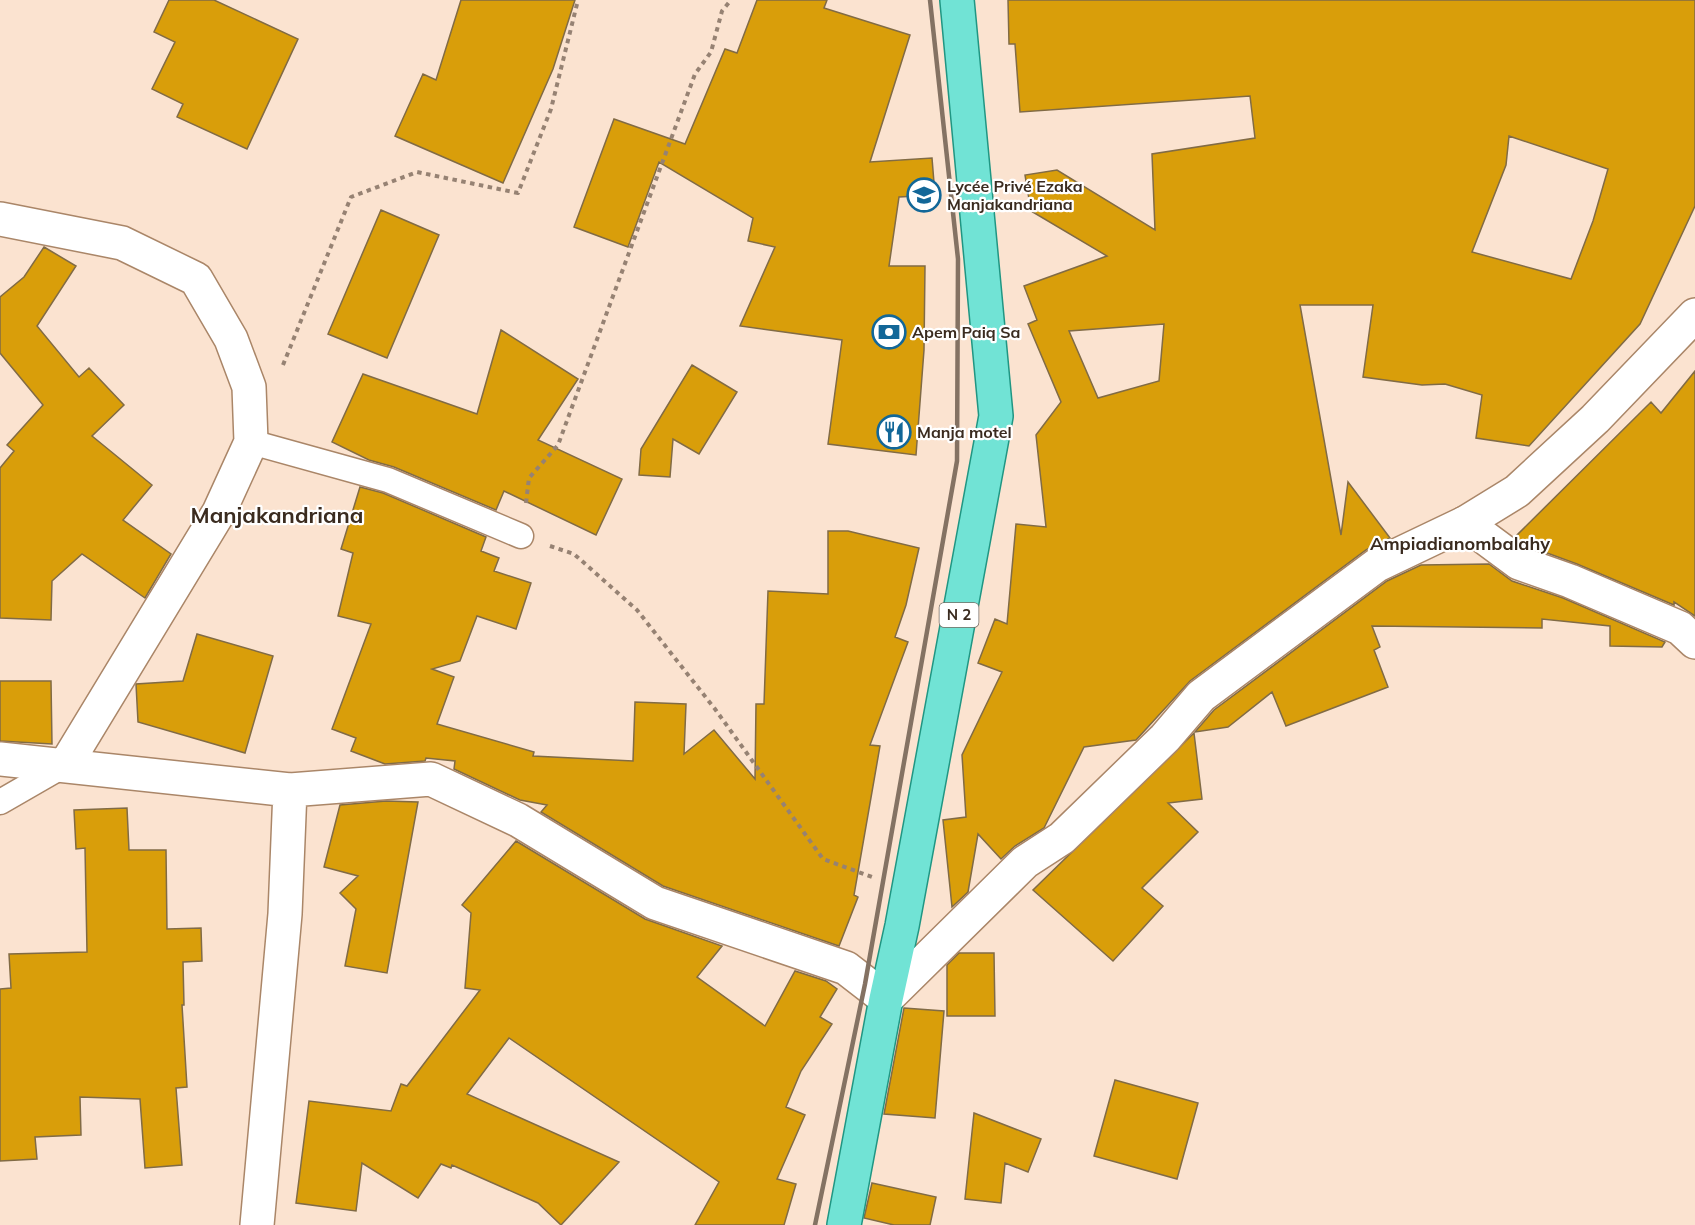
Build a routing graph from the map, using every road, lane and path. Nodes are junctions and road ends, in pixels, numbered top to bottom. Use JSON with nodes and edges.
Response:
{"nodes":[{"id":1,"x":578,"y":0,"type":"edge"},
{"id":2,"x":731,"y":0,"type":"edge"},
{"id":3,"x":957,"y":0,"type":"edge"},
{"id":4,"x":0,"y":219,"type":"edge"},
{"id":5,"x":1695,"y":315,"type":"edge"},
{"id":6,"x":282,"y":367,"type":"dead end"},
{"id":7,"x":251,"y":442,"type":"junction"},
{"id":8,"x":1464,"y":523,"type":"junction"},
{"id":9,"x":521,"y":536,"type":"junction"},
{"id":10,"x":1695,"y":642,"type":"edge"},
{"id":11,"x":0,"y":759,"type":"edge"},
{"id":12,"x":66,"y":764,"type":"junction"},
{"id":13,"x":290,"y":790,"type":"junction"},
{"id":14,"x":0,"y":802,"type":"edge"},
{"id":15,"x":873,"y":878,"type":"dead end"},
{"id":16,"x":886,"y":999,"type":"junction"},
{"id":17,"x":257,"y":1225,"type":"edge"},
{"id":18,"x":844,"y":1225,"type":"edge"}],
"edges":[{"from":1,"to":6,"type":"path"},
{"from":2,"to":9,"type":"path"},
{"from":3,"to":16,"type":"main road","number":"N 2"},
{"from":4,"to":7,"type":"street"},
{"from":5,"to":8,"type":"street"},
{"from":7,"to":9,"type":"lane"},
{"from":7,"to":12,"type":"street"},
{"from":8,"to":10,"type":"street"},
{"from":8,"to":16,"type":"street"},
{"from":9,"to":15,"type":"path"},
{"from":11,"to":12,"type":"street"},
{"from":12,"to":13,"type":"street"},
{"from":12,"to":14,"type":"lane"},
{"from":13,"to":16,"type":"street"},
{"from":13,"to":17,"type":"street"},
{"from":16,"to":18,"type":"main road","number":"N 2"}]}
